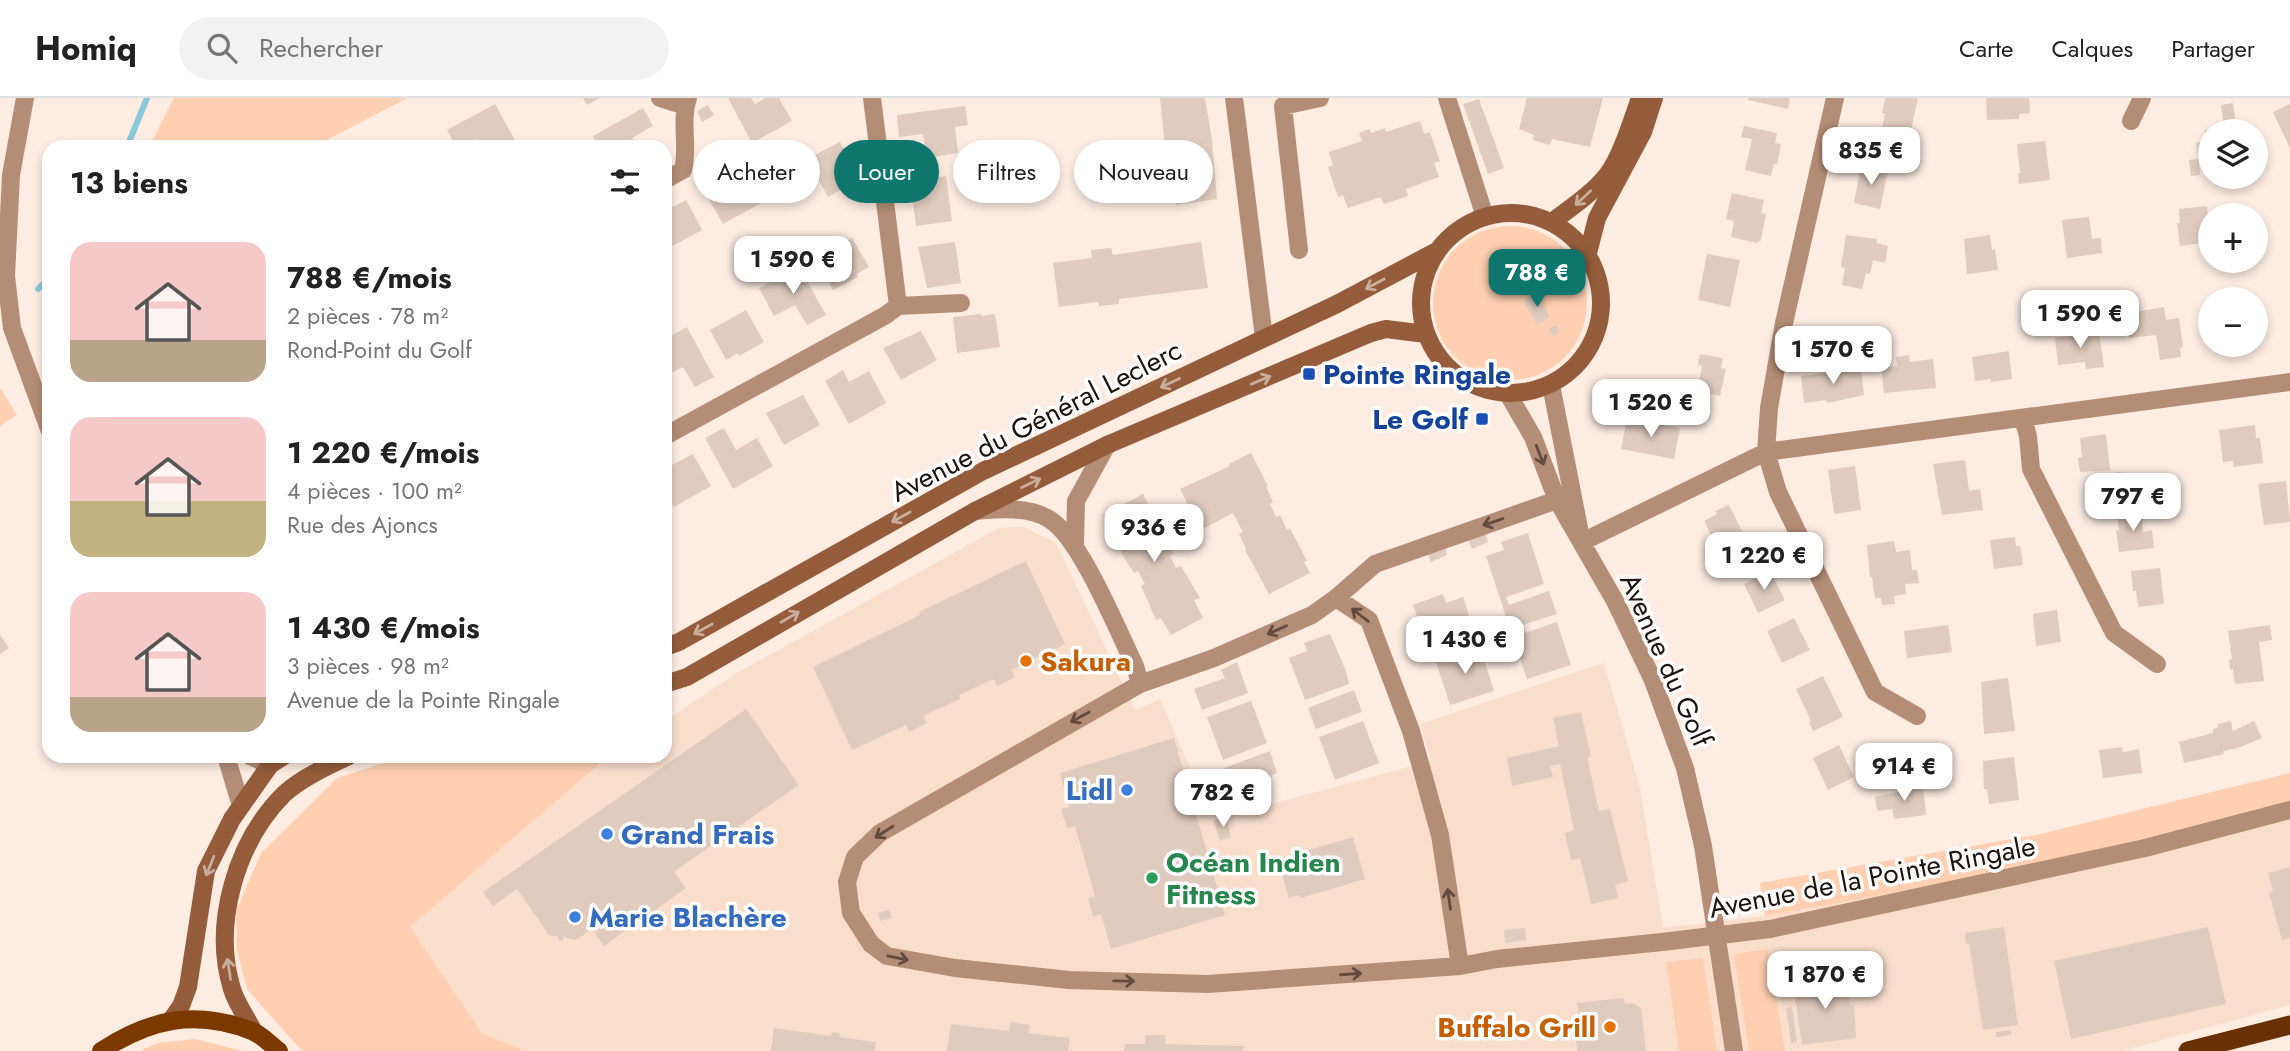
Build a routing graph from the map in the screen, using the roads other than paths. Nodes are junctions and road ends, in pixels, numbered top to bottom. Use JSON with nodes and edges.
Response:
{"nodes":[{"id":1,"x":25,"y":98,"type":"edge"},
{"id":2,"x":660,"y":98,"type":"edge"},
{"id":3,"x":872,"y":98,"type":"edge"},
{"id":4,"x":1234,"y":98,"type":"edge"},
{"id":5,"x":1320,"y":98,"type":"edge"},
{"id":6,"x":1447,"y":98,"type":"edge"},
{"id":7,"x":1640,"y":98,"type":"edge"},
{"id":8,"x":1654,"y":98,"type":"edge"},
{"id":9,"x":1835,"y":98,"type":"edge"},
{"id":10,"x":2142,"y":98,"type":"edge"},
{"id":11,"x":686,"y":102,"type":"edge"},
{"id":12,"x":2131,"y":121,"type":"dead end"},
{"id":13,"x":672,"y":176,"type":"edge"},
{"id":14,"x":1485,"y":217,"type":"junction"},
{"id":15,"x":1552,"y":222,"type":"junction"},
{"id":16,"x":1299,"y":250,"type":"dead end"},
{"id":17,"x":1435,"y":252,"type":"junction"},
{"id":18,"x":1588,"y":253,"type":"junction"},
{"id":19,"x":961,"y":303,"type":"dead end"},
{"id":20,"x":898,"y":306,"type":"junction"},
{"id":21,"x":1426,"y":334,"type":"junction"},
{"id":22,"x":1264,"y":338,"type":"junction"},
{"id":23,"x":2290,"y":382,"type":"edge"},
{"id":24,"x":1551,"y":385,"type":"junction"},
{"id":25,"x":1508,"y":394,"type":"junction"},
{"id":26,"x":42,"y":410,"type":"edge"},
{"id":27,"x":2023,"y":419,"type":"junction"},
{"id":28,"x":672,"y":432,"type":"edge"},
{"id":29,"x":1107,"y":445,"type":"junction"},
{"id":30,"x":1766,"y":452,"type":"junction"},
{"id":31,"x":1557,"y":500,"type":"junction"},
{"id":32,"x":975,"y":511,"type":"junction"},
{"id":33,"x":1582,"y":542,"type":"junction"},
{"id":34,"x":1075,"y":544,"type":"junction"},
{"id":35,"x":1336,"y":598,"type":"junction"},
{"id":36,"x":672,"y":644,"type":"edge"},
{"id":37,"x":2157,"y":664,"type":"dead end"},
{"id":38,"x":672,"y":682,"type":"edge"},
{"id":39,"x":1140,"y":684,"type":"junction"},
{"id":40,"x":1917,"y":716,"type":"dead end"},
{"id":41,"x":228,"y":763,"type":"edge"},
{"id":42,"x":275,"y":763,"type":"edge"},
{"id":43,"x":334,"y":763,"type":"edge"},
{"id":44,"x":241,"y":806,"type":"junction"},
{"id":45,"x":2290,"y":810,"type":"edge"},
{"id":46,"x":1460,"y":966,"type":"junction"},
{"id":47,"x":171,"y":1020,"type":"junction"},
{"id":48,"x":2290,"y":1025,"type":"edge"},
{"id":49,"x":254,"y":1032,"type":"junction"},
{"id":50,"x":101,"y":1051,"type":"edge"},
{"id":51,"x":279,"y":1051,"type":"edge"},
{"id":52,"x":1734,"y":1051,"type":"edge"},
{"id":53,"x":2188,"y":1051,"type":"edge"}],
"edges":[{"from":1,"to":26,"type":"street"},
{"from":2,"to":11,"type":"street"},
{"from":3,"to":20,"type":"street"},
{"from":4,"to":22,"type":"street"},
{"from":5,"to":16,"type":"street"},
{"from":6,"to":14,"type":"street"},
{"from":7,"to":15,"type":"main road","one_way":true},
{"from":8,"to":18,"type":"main road"},
{"from":9,"to":30,"type":"street"},
{"from":10,"to":12,"type":"street"},
{"from":11,"to":13,"type":"street"},
{"from":14,"to":15,"type":"main road"},
{"from":14,"to":17,"type":"main road"},
{"from":15,"to":18,"type":"main road"},
{"from":17,"to":21,"type":"main road"},
{"from":17,"to":22,"type":"main road","name":"Avenue du Général Leclerc","one_way":true},
{"from":18,"to":24,"type":"main road"},
{"from":19,"to":20,"type":"street"},
{"from":20,"to":28,"type":"street"},
{"from":21,"to":25,"type":"main road"},
{"from":29,"to":21,"type":"main road","name":"Avenue du Général Leclerc","one_way":true},
{"from":22,"to":36,"type":"main road","name":"Avenue du Général Leclerc","one_way":true},
{"from":23,"to":27,"type":"street"},
{"from":24,"to":25,"type":"main road"},
{"from":24,"to":33,"type":"street"},
{"from":25,"to":31,"type":"street","name":"Avenue du Golf","one_way":true},
{"from":27,"to":30,"type":"street"},
{"from":27,"to":37,"type":"street"},
{"from":32,"to":29,"type":"main road","name":"Avenue du Général Leclerc","one_way":true},
{"from":29,"to":34,"type":"street"},
{"from":30,"to":33,"type":"street"},
{"from":30,"to":40,"type":"street"},
{"from":31,"to":33,"type":"street","name":"Avenue du Golf"},
{"from":31,"to":35,"type":"street","name":"Avenue de la Pointe Ringale","one_way":true},
{"from":32,"to":34,"type":"street"},
{"from":38,"to":32,"type":"main road","name":"Avenue du Général Leclerc","one_way":true},
{"from":33,"to":52,"type":"street","name":"Avenue du Golf"},
{"from":34,"to":39,"type":"street"},
{"from":35,"to":39,"type":"street","name":"Avenue de la Pointe Ringale","one_way":true},
{"from":46,"to":35,"type":"street","one_way":true},
{"from":39,"to":46,"type":"street","name":"Avenue de la Pointe Ringale","one_way":true},
{"from":41,"to":44,"type":"street"},
{"from":42,"to":44,"type":"main road"},
{"from":49,"to":43,"type":"main road","one_way":true},
{"from":44,"to":47,"type":"main road","one_way":true},
{"from":45,"to":46,"type":"street","name":"Avenue de la Pointe Ringale","bridge":true},
{"from":47,"to":49,"type":"main road"},
{"from":47,"to":50,"type":"main road"},
{"from":48,"to":53,"type":"highway"},
{"from":49,"to":51,"type":"main road"}]}
